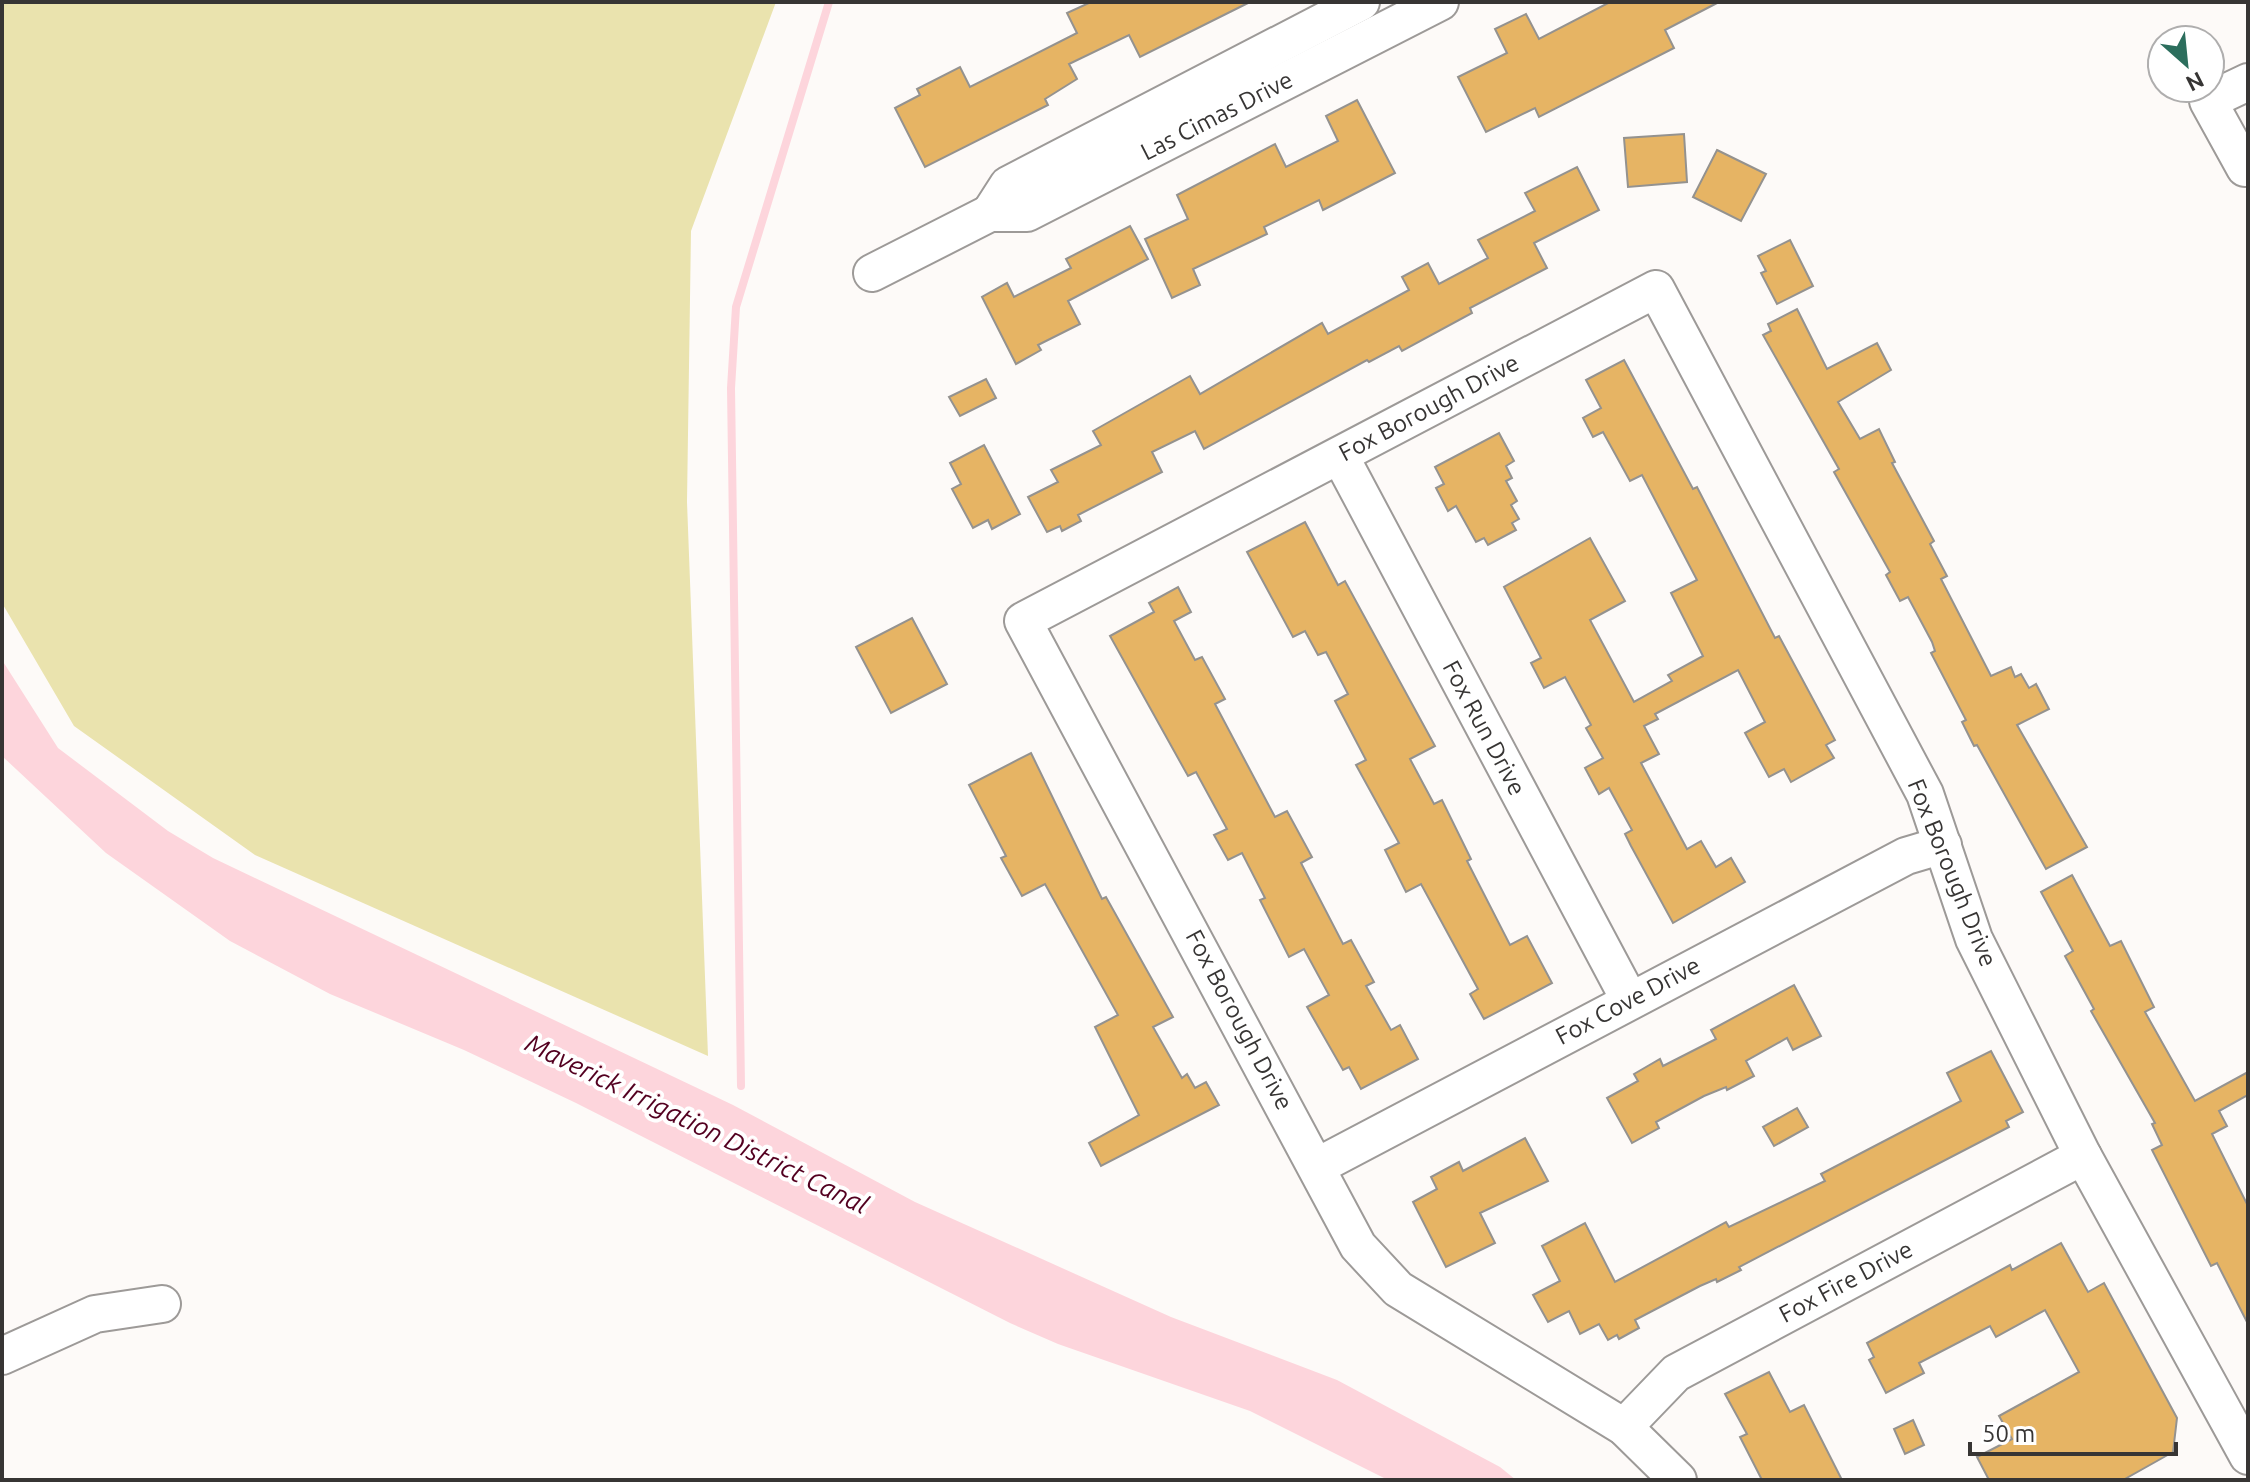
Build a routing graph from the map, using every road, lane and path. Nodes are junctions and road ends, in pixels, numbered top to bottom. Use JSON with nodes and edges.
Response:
{"nodes":[{"id":1,"x":1361,"y":2,"type":"edge"},
{"id":2,"x":1420,"y":6,"type":"edge"},
{"id":3,"x":1276,"y":45,"type":"junction"},
{"id":4,"x":1292,"y":78,"type":"junction"},
{"id":5,"x":2248,"y":82,"type":"edge"},
{"id":6,"x":1143,"y":114,"type":"junction"},
{"id":7,"x":1159,"y":146,"type":"junction"},
{"id":8,"x":2245,"y":168,"type":"dead end"},
{"id":9,"x":990,"y":213,"type":"junction"},
{"id":10,"x":872,"y":273,"type":"dead end"},
{"id":11,"x":1340,"y":456,"type":"junction"},
{"id":12,"x":1943,"y":845,"type":"junction"},
{"id":13,"x":1629,"y":999,"type":"junction"},
{"id":14,"x":2083,"y":1156,"type":"junction"},
{"id":15,"x":1318,"y":1166,"type":"junction"},
{"id":16,"x":162,"y":1304,"type":"dead end"},
{"id":17,"x":2,"y":1356,"type":"edge"},
{"id":18,"x":1624,"y":1427,"type":"junction"},
{"id":19,"x":2248,"y":1456,"type":"edge"},
{"id":20,"x":1678,"y":1480,"type":"edge"}],
"edges":[{"from":1,"to":3,"type":"street","name":"Las Cimas Drive"},
{"from":2,"to":4,"type":"street","name":"Las Cimas Drive"},
{"from":3,"to":4,"type":"street"},
{"from":3,"to":6,"type":"street","name":"Las Cimas Drive"},
{"from":4,"to":7,"type":"street","name":"Las Cimas Drive"},
{"from":5,"to":8,"type":"street"},
{"from":6,"to":7,"type":"street"},
{"from":6,"to":9,"type":"street","name":"Las Cimas Drive"},
{"from":7,"to":9,"type":"street","name":"Las Cimas Drive"},
{"from":9,"to":10,"type":"street","name":"Las Cimas Drive"},
{"from":11,"to":12,"type":"street","name":"Fox Borough Drive"},
{"from":11,"to":13,"type":"street","name":"Fox Run Drive"},
{"from":11,"to":15,"type":"street","name":"Fox Borough Drive"},
{"from":12,"to":13,"type":"street","name":"Fox Cove Drive"},
{"from":12,"to":14,"type":"street","name":"Fox Borough Drive"},
{"from":13,"to":15,"type":"street","name":"Fox Cove Drive"},
{"from":14,"to":18,"type":"street","name":"Fox Fire Drive"},
{"from":14,"to":19,"type":"street","name":"Fox Borough Drive"},
{"from":15,"to":18,"type":"street","name":"Fox Borough Drive"},
{"from":16,"to":17,"type":"street"},
{"from":18,"to":20,"type":"street","name":"Fox Borough Drive"}]}
